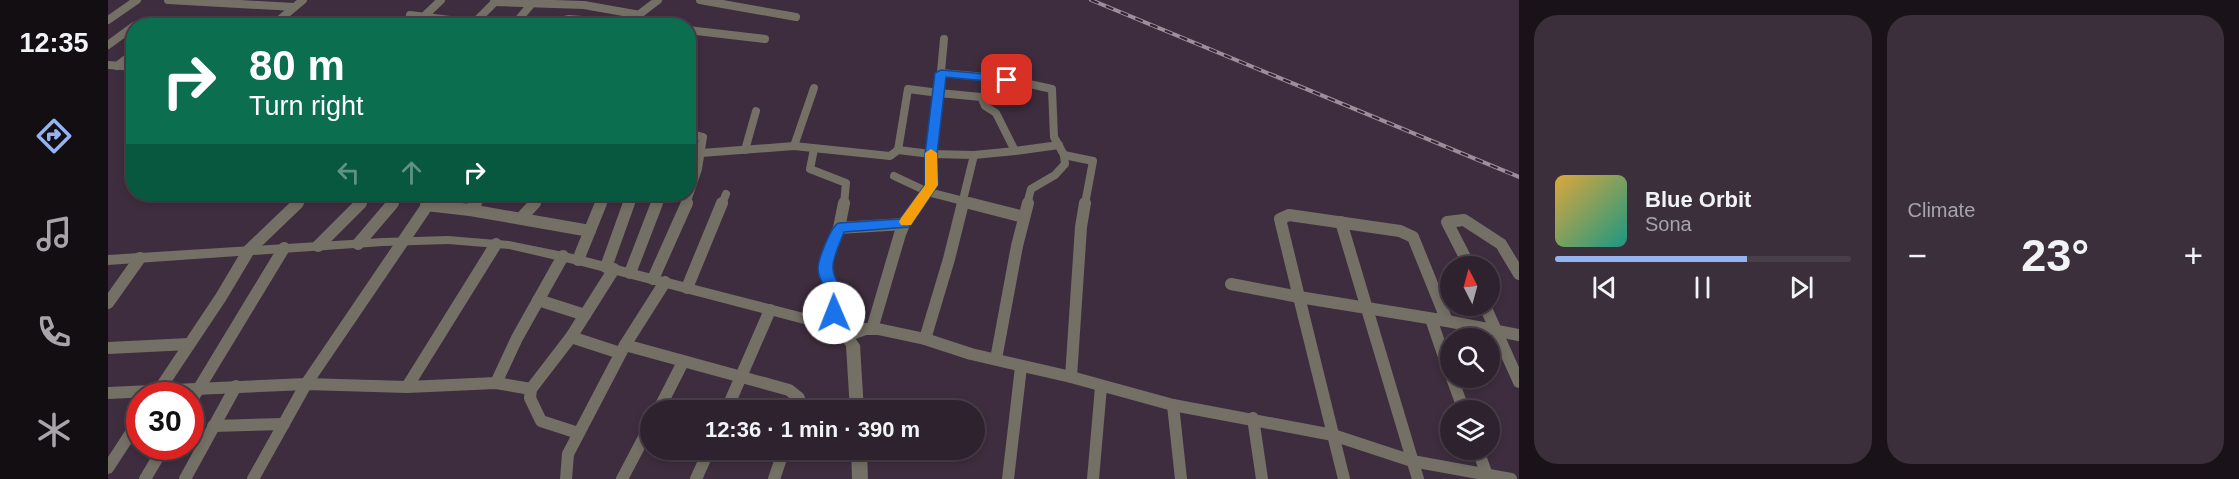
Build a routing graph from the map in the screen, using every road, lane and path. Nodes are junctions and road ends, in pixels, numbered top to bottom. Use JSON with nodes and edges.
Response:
{"nodes":[{"id":1,"x":137,"y":0,"type":"edge"},
{"id":2,"x":168,"y":0,"type":"edge"},
{"id":3,"x":303,"y":0,"type":"edge"},
{"id":4,"x":441,"y":0,"type":"edge"},
{"id":5,"x":616,"y":0,"type":"edge"},
{"id":6,"x":658,"y":0,"type":"edge"},
{"id":7,"x":700,"y":0,"type":"edge"},
{"id":8,"x":495,"y":1,"type":"edge"},
{"id":9,"x":533,"y":2,"type":"edge"},
{"id":10,"x":735,"y":3,"type":"edge"},
{"id":11,"x":294,"y":7,"type":"junction"},
{"id":12,"x":609,"y":8,"type":"junction"},
{"id":13,"x":410,"y":15,"type":"dead end"},
{"id":14,"x":640,"y":15,"type":"junction"},
{"id":15,"x":423,"y":17,"type":"junction"},
{"id":16,"x":796,"y":17,"type":"dead end"},
{"id":17,"x":281,"y":18,"type":"edge"},
{"id":18,"x":430,"y":18,"type":"edge"},
{"id":19,"x":479,"y":18,"type":"edge"},
{"id":20,"x":520,"y":18,"type":"edge"},
{"id":21,"x":635,"y":18,"type":"edge"},
{"id":22,"x":108,"y":20,"type":"edge"},
{"id":23,"x":696,"y":31,"type":"edge"},
{"id":24,"x":126,"y":32,"type":"edge"},
{"id":25,"x":765,"y":39,"type":"dead end"},
{"id":26,"x":944,"y":39,"type":"dead end"},
{"id":27,"x":108,"y":45,"type":"edge"},
{"id":28,"x":126,"y":58,"type":"edge"},
{"id":29,"x":113,"y":66,"type":"edge"},
{"id":30,"x":941,"y":73,"type":"junction"},
{"id":31,"x":814,"y":88,"type":"dead end"},
{"id":32,"x":939,"y":93,"type":"junction"},
{"id":33,"x":756,"y":111,"type":"dead end"},
{"id":34,"x":696,"y":136,"type":"edge"},
{"id":35,"x":794,"y":146,"type":"junction"},
{"id":36,"x":814,"y":149,"type":"junction"},
{"id":37,"x":746,"y":150,"type":"junction"},
{"id":38,"x":898,"y":150,"type":"junction"},
{"id":39,"x":1061,"y":150,"type":"junction"},
{"id":40,"x":1015,"y":151,"type":"junction"},
{"id":41,"x":696,"y":154,"type":"edge"},
{"id":42,"x":701,"y":154,"type":"junction"},
{"id":43,"x":931,"y":154,"type":"junction"},
{"id":44,"x":974,"y":155,"type":"junction"},
{"id":45,"x":696,"y":170,"type":"edge"},
{"id":46,"x":894,"y":176,"type":"dead end"},
{"id":47,"x":928,"y":192,"type":"junction"},
{"id":48,"x":726,"y":194,"type":"dead end"},
{"id":49,"x":300,"y":201,"type":"edge"},
{"id":50,"x":362,"y":201,"type":"edge"},
{"id":51,"x":394,"y":201,"type":"edge"},
{"id":52,"x":429,"y":201,"type":"edge"},
{"id":53,"x":478,"y":201,"type":"edge"},
{"id":54,"x":536,"y":201,"type":"edge"},
{"id":55,"x":602,"y":201,"type":"edge"},
{"id":56,"x":630,"y":201,"type":"edge"},
{"id":57,"x":657,"y":201,"type":"edge"},
{"id":58,"x":686,"y":201,"type":"edge"},
{"id":59,"x":962,"y":201,"type":"junction"},
{"id":60,"x":426,"y":205,"type":"junction"},
{"id":61,"x":470,"y":210,"type":"junction"},
{"id":62,"x":1024,"y":217,"type":"junction"},
{"id":63,"x":520,"y":218,"type":"junction"},
{"id":64,"x":1341,"y":222,"type":"junction"},
{"id":65,"x":904,"y":224,"type":"junction"},
{"id":66,"x":839,"y":228,"type":"junction"},
{"id":67,"x":590,"y":231,"type":"junction"},
{"id":68,"x":400,"y":242,"type":"junction"},
{"id":69,"x":358,"y":244,"type":"junction"},
{"id":70,"x":496,"y":244,"type":"junction"},
{"id":71,"x":318,"y":246,"type":"junction"},
{"id":72,"x":284,"y":248,"type":"junction"},
{"id":73,"x":249,"y":250,"type":"junction"},
{"id":74,"x":563,"y":256,"type":"junction"},
{"id":75,"x":1465,"y":256,"type":"edge"},
{"id":76,"x":140,"y":258,"type":"junction"},
{"id":77,"x":108,"y":260,"type":"edge"},
{"id":78,"x":578,"y":260,"type":"junction"},
{"id":79,"x":610,"y":268,"type":"junction"},
{"id":80,"x":630,"y":273,"type":"junction"},
{"id":81,"x":1519,"y":274,"type":"edge"},
{"id":82,"x":659,"y":281,"type":"junction"},
{"id":83,"x":1231,"y":284,"type":"dead end"},
{"id":84,"x":687,"y":288,"type":"junction"},
{"id":85,"x":1300,"y":296,"type":"junction"},
{"id":86,"x":538,"y":300,"type":"junction"},
{"id":87,"x":108,"y":303,"type":"edge"},
{"id":88,"x":1365,"y":307,"type":"junction"},
{"id":89,"x":770,"y":310,"type":"junction"},
{"id":90,"x":585,"y":315,"type":"junction"},
{"id":91,"x":1431,"y":319,"type":"junction"},
{"id":92,"x":1447,"y":321,"type":"junction"},
{"id":93,"x":828,"y":326,"type":"junction"},
{"id":94,"x":1484,"y":328,"type":"edge"},
{"id":95,"x":872,"y":329,"type":"junction"},
{"id":96,"x":1500,"y":331,"type":"edge"},
{"id":97,"x":1519,"y":335,"type":"edge"},
{"id":98,"x":846,"y":336,"type":"junction"},
{"id":99,"x":571,"y":338,"type":"junction"},
{"id":100,"x":925,"y":339,"type":"junction"},
{"id":101,"x":1500,"y":342,"type":"edge"},
{"id":102,"x":189,"y":344,"type":"junction"},
{"id":103,"x":1440,"y":345,"type":"edge"},
{"id":104,"x":108,"y":348,"type":"edge"},
{"id":105,"x":622,"y":349,"type":"junction"},
{"id":106,"x":996,"y":359,"type":"junction"},
{"id":107,"x":683,"y":362,"type":"junction"},
{"id":108,"x":1021,"y":367,"type":"junction"},
{"id":109,"x":741,"y":375,"type":"junction"},
{"id":110,"x":1071,"y":377,"type":"junction"},
{"id":111,"x":164,"y":382,"type":"edge"},
{"id":112,"x":203,"y":382,"type":"edge"},
{"id":113,"x":1519,"y":382,"type":"edge"},
{"id":114,"x":496,"y":383,"type":"junction"},
{"id":115,"x":306,"y":384,"type":"junction"},
{"id":116,"x":236,"y":386,"type":"junction"},
{"id":117,"x":407,"y":387,"type":"junction"},
{"id":118,"x":1101,"y":387,"type":"junction"},
{"id":119,"x":204,"y":389,"type":"edge"},
{"id":120,"x":531,"y":389,"type":"junction"},
{"id":121,"x":108,"y":393,"type":"edge"},
{"id":122,"x":126,"y":393,"type":"edge"},
{"id":123,"x":664,"y":400,"type":"edge"},
{"id":124,"x":731,"y":400,"type":"edge"},
{"id":125,"x":799,"y":400,"type":"edge"},
{"id":126,"x":856,"y":400,"type":"edge"},
{"id":127,"x":1173,"y":405,"type":"junction"},
{"id":128,"x":1253,"y":418,"type":"junction"},
{"id":129,"x":284,"y":424,"type":"junction"},
{"id":130,"x":213,"y":426,"type":"junction"},
{"id":131,"x":578,"y":433,"type":"junction"},
{"id":132,"x":1333,"y":435,"type":"junction"},
{"id":133,"x":126,"y":440,"type":"edge"},
{"id":134,"x":640,"y":444,"type":"edge"},
{"id":135,"x":157,"y":460,"type":"edge"},
{"id":136,"x":705,"y":460,"type":"edge"},
{"id":137,"x":781,"y":460,"type":"edge"},
{"id":138,"x":859,"y":460,"type":"edge"},
{"id":139,"x":1482,"y":460,"type":"edge"},
{"id":140,"x":1412,"y":461,"type":"junction"},
{"id":141,"x":108,"y":468,"type":"edge"},
{"id":142,"x":1488,"y":477,"type":"edge"},
{"id":143,"x":146,"y":479,"type":"edge"},
{"id":144,"x":185,"y":479,"type":"edge"},
{"id":145,"x":253,"y":479,"type":"edge"},
{"id":146,"x":566,"y":479,"type":"edge"},
{"id":147,"x":621,"y":479,"type":"edge"},
{"id":148,"x":696,"y":479,"type":"edge"},
{"id":149,"x":774,"y":479,"type":"edge"},
{"id":150,"x":860,"y":479,"type":"edge"},
{"id":151,"x":1008,"y":479,"type":"edge"},
{"id":152,"x":1093,"y":479,"type":"edge"},
{"id":153,"x":1181,"y":479,"type":"edge"},
{"id":154,"x":1262,"y":479,"type":"edge"},
{"id":155,"x":1344,"y":479,"type":"edge"},
{"id":156,"x":1418,"y":479,"type":"edge"},
{"id":157,"x":1511,"y":479,"type":"edge"}],
"edges":[{"from":1,"to":22,"type":"street"},
{"from":2,"to":11,"type":"street"},
{"from":3,"to":11,"type":"street"},
{"from":4,"to":15,"type":"street"},
{"from":5,"to":12,"type":"street"},
{"from":6,"to":14,"type":"street"},
{"from":7,"to":10,"type":"street"},
{"from":8,"to":9,"type":"street"},
{"from":8,"to":19,"type":"street"},
{"from":9,"to":12,"type":"street"},
{"from":9,"to":20,"type":"street"},
{"from":10,"to":16,"type":"street"},
{"from":11,"to":17,"type":"street"},
{"from":12,"to":14,"type":"street"},
{"from":13,"to":15,"type":"street"},
{"from":14,"to":21,"type":"street"},
{"from":15,"to":18,"type":"street"},
{"from":23,"to":25,"type":"street"},
{"from":24,"to":27,"type":"street"},
{"from":26,"to":30,"type":"street"},
{"from":28,"to":29,"type":"street"},
{"from":30,"to":32,"type":"street"},
{"from":30,"to":39,"type":"street"},
{"from":31,"to":35,"type":"street"},
{"from":32,"to":38,"type":"street"},
{"from":32,"to":40,"type":"street"},
{"from":32,"to":43,"type":"street"},
{"from":33,"to":37,"type":"street"},
{"from":34,"to":42,"type":"street"},
{"from":35,"to":36,"type":"street"},
{"from":35,"to":37,"type":"street"},
{"from":36,"to":38,"type":"street"},
{"from":36,"to":66,"type":"street"},
{"from":37,"to":42,"type":"street"},
{"from":38,"to":43,"type":"street"},
{"from":39,"to":40,"type":"street"},
{"from":39,"to":62,"type":"street"},
{"from":39,"to":110,"type":"street"},
{"from":40,"to":44,"type":"street"},
{"from":41,"to":42,"type":"street"},
{"from":42,"to":45,"type":"street"},
{"from":43,"to":44,"type":"street"},
{"from":43,"to":47,"type":"street"},
{"from":44,"to":59,"type":"street"},
{"from":46,"to":47,"type":"street"},
{"from":47,"to":59,"type":"street"},
{"from":47,"to":65,"type":"street"},
{"from":48,"to":84,"type":"street"},
{"from":49,"to":73,"type":"street"},
{"from":50,"to":71,"type":"street"},
{"from":51,"to":69,"type":"street"},
{"from":52,"to":60,"type":"street"},
{"from":53,"to":61,"type":"street"},
{"from":54,"to":63,"type":"street"},
{"from":55,"to":67,"type":"street"},
{"from":56,"to":79,"type":"street"},
{"from":57,"to":80,"type":"street"},
{"from":58,"to":82,"type":"street"},
{"from":59,"to":62,"type":"street"},
{"from":59,"to":100,"type":"street"},
{"from":60,"to":61,"type":"street"},
{"from":60,"to":68,"type":"street"},
{"from":61,"to":63,"type":"street"},
{"from":62,"to":106,"type":"street"},
{"from":63,"to":67,"type":"street"},
{"from":64,"to":85,"type":"street"},
{"from":64,"to":88,"type":"street"},
{"from":64,"to":92,"type":"street"},
{"from":65,"to":66,"type":"street"},
{"from":65,"to":95,"type":"street"},
{"from":66,"to":93,"type":"street"},
{"from":67,"to":78,"type":"street"},
{"from":68,"to":69,"type":"street"},
{"from":68,"to":70,"type":"street"},
{"from":68,"to":115,"type":"street"},
{"from":69,"to":71,"type":"street"},
{"from":70,"to":74,"type":"street"},
{"from":70,"to":117,"type":"street"},
{"from":71,"to":72,"type":"street"},
{"from":72,"to":73,"type":"street"},
{"from":72,"to":112,"type":"street"},
{"from":73,"to":76,"type":"street"},
{"from":73,"to":102,"type":"street"},
{"from":74,"to":78,"type":"street"},
{"from":74,"to":86,"type":"street"},
{"from":75,"to":81,"type":"street"},
{"from":76,"to":77,"type":"street"},
{"from":76,"to":87,"type":"street"},
{"from":78,"to":79,"type":"street"},
{"from":79,"to":80,"type":"street"},
{"from":79,"to":90,"type":"street"},
{"from":80,"to":82,"type":"street"},
{"from":82,"to":84,"type":"street"},
{"from":82,"to":105,"type":"street"},
{"from":83,"to":85,"type":"street"},
{"from":84,"to":89,"type":"street"},
{"from":85,"to":88,"type":"street"},
{"from":85,"to":132,"type":"street"},
{"from":86,"to":90,"type":"street"},
{"from":86,"to":114,"type":"street"},
{"from":88,"to":91,"type":"street"},
{"from":88,"to":140,"type":"street"},
{"from":89,"to":93,"type":"street"},
{"from":89,"to":109,"type":"street"},
{"from":90,"to":99,"type":"street"},
{"from":91,"to":92,"type":"street"},
{"from":91,"to":103,"type":"street"},
{"from":92,"to":94,"type":"street"},
{"from":93,"to":98,"type":"street"},
{"from":95,"to":98,"type":"street"},
{"from":95,"to":100,"type":"street"},
{"from":96,"to":97,"type":"street"},
{"from":98,"to":126,"type":"street"},
{"from":99,"to":105,"type":"street"},
{"from":99,"to":120,"type":"street"},
{"from":100,"to":106,"type":"street"},
{"from":101,"to":113,"type":"street"},
{"from":102,"to":104,"type":"street"},
{"from":102,"to":111,"type":"street"},
{"from":105,"to":107,"type":"street"},
{"from":105,"to":131,"type":"street"},
{"from":106,"to":108,"type":"street"},
{"from":107,"to":109,"type":"street"},
{"from":107,"to":123,"type":"street"},
{"from":108,"to":110,"type":"street"},
{"from":108,"to":151,"type":"street"},
{"from":109,"to":124,"type":"street"},
{"from":109,"to":125,"type":"street"},
{"from":110,"to":118,"type":"street"},
{"from":114,"to":117,"type":"street"},
{"from":114,"to":120,"type":"street"},
{"from":115,"to":116,"type":"street"},
{"from":115,"to":117,"type":"street"},
{"from":115,"to":129,"type":"street"},
{"from":116,"to":119,"type":"street"},
{"from":116,"to":130,"type":"street"},
{"from":118,"to":127,"type":"street"},
{"from":118,"to":152,"type":"street"},
{"from":120,"to":131,"type":"street"},
{"from":121,"to":122,"type":"street"},
{"from":127,"to":128,"type":"street"},
{"from":127,"to":153,"type":"street"},
{"from":128,"to":132,"type":"street"},
{"from":128,"to":154,"type":"street"},
{"from":129,"to":130,"type":"street"},
{"from":129,"to":145,"type":"street"},
{"from":130,"to":144,"type":"street"},
{"from":131,"to":146,"type":"street"},
{"from":132,"to":140,"type":"street"},
{"from":132,"to":155,"type":"street"},
{"from":133,"to":141,"type":"street"},
{"from":134,"to":147,"type":"street"},
{"from":135,"to":143,"type":"street"},
{"from":136,"to":148,"type":"street"},
{"from":137,"to":149,"type":"street"},
{"from":138,"to":150,"type":"street"},
{"from":139,"to":142,"type":"street"},
{"from":140,"to":142,"type":"street"},
{"from":140,"to":156,"type":"street"},
{"from":142,"to":157,"type":"street"}]}
